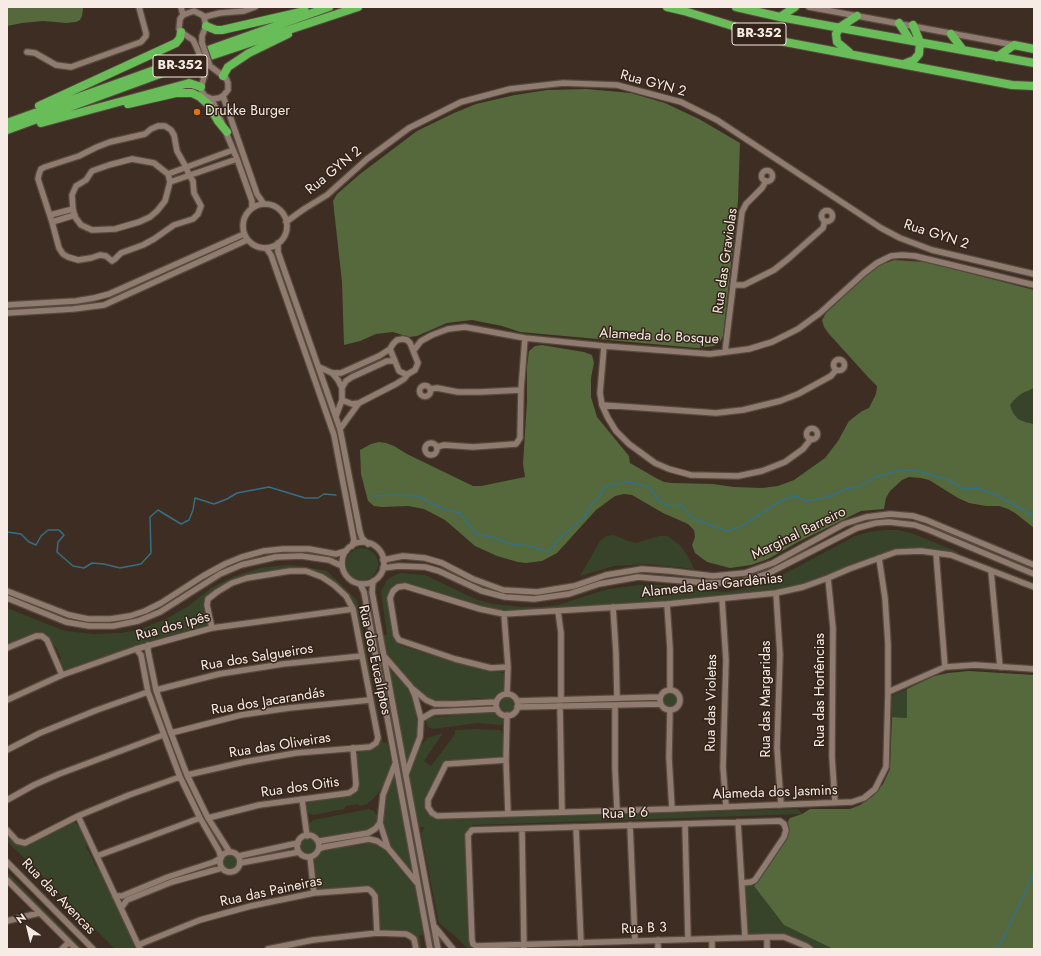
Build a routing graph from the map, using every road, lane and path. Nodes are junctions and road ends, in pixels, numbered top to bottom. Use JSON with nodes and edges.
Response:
{"nodes":[{"id":1,"x":139,"y":7,"type":"edge"},
{"id":2,"x":181,"y":7,"type":"edge"},
{"id":3,"x":255,"y":7,"type":"edge"},
{"id":4,"x":319,"y":7,"type":"edge"},
{"id":5,"x":329,"y":7,"type":"edge"},
{"id":6,"x":667,"y":7,"type":"edge"},
{"id":7,"x":736,"y":7,"type":"edge"},
{"id":8,"x":795,"y":7,"type":"edge"},
{"id":9,"x":809,"y":7,"type":"edge"},
{"id":10,"x":356,"y":8,"type":"edge"},
{"id":11,"x":193,"y":9,"type":"edge"},
{"id":12,"x":244,"y":9,"type":"edge"},
{"id":13,"x":183,"y":15,"type":"junction"},
{"id":14,"x":857,"y":16,"type":"junction"},
{"id":15,"x":780,"y":17,"type":"junction"},
{"id":16,"x":204,"y":18,"type":"junction"},
{"id":17,"x":899,"y":23,"type":"junction"},
{"id":18,"x":913,"y":25,"type":"junction"},
{"id":19,"x":206,"y":26,"type":"junction"},
{"id":20,"x":840,"y":27,"type":"junction"},
{"id":21,"x":181,"y":32,"type":"junction"},
{"id":22,"x":951,"y":34,"type":"junction"},
{"id":23,"x":910,"y":40,"type":"junction"},
{"id":24,"x":920,"y":42,"type":"junction"},
{"id":25,"x":199,"y":44,"type":"junction"},
{"id":26,"x":1014,"y":45,"type":"junction"},
{"id":27,"x":1034,"y":49,"type":"edge"},
{"id":28,"x":963,"y":50,"type":"junction"},
{"id":29,"x":28,"y":52,"type":"dead end"},
{"id":30,"x":853,"y":54,"type":"junction"},
{"id":31,"x":997,"y":57,"type":"junction"},
{"id":32,"x":1034,"y":63,"type":"edge"},
{"id":33,"x":904,"y":64,"type":"junction"},
{"id":34,"x":208,"y":67,"type":"junction"},
{"id":35,"x":223,"y":76,"type":"junction"},
{"id":36,"x":1034,"y":86,"type":"edge"},
{"id":37,"x":200,"y":87,"type":"junction"},
{"id":38,"x":223,"y":96,"type":"junction"},
{"id":39,"x":212,"y":99,"type":"junction"},
{"id":40,"x":100,"y":107,"type":"junction"},
{"id":41,"x":7,"y":122,"type":"edge"},
{"id":42,"x":7,"y":131,"type":"edge"},
{"id":43,"x":227,"y":132,"type":"junction"},
{"id":44,"x":233,"y":150,"type":"junction"},
{"id":45,"x":237,"y":159,"type":"junction"},
{"id":46,"x":207,"y":160,"type":"junction"},
{"id":47,"x":186,"y":167,"type":"junction"},
{"id":48,"x":209,"y":168,"type":"junction"},
{"id":49,"x":168,"y":174,"type":"junction"},
{"id":50,"x":189,"y":176,"type":"junction"},
{"id":51,"x":766,"y":181,"type":"dead end"},
{"id":52,"x":170,"y":182,"type":"junction"},
{"id":53,"x":264,"y":204,"type":"junction"},
{"id":54,"x":252,"y":208,"type":"junction"},
{"id":55,"x":73,"y":209,"type":"junction"},
{"id":56,"x":50,"y":215,"type":"junction"},
{"id":57,"x":75,"y":215,"type":"junction"},
{"id":58,"x":826,"y":221,"type":"dead end"},
{"id":59,"x":52,"y":222,"type":"junction"},
{"id":60,"x":286,"y":222,"type":"junction"},
{"id":61,"x":244,"y":234,"type":"junction"},
{"id":62,"x":247,"y":240,"type":"junction"},
{"id":63,"x":278,"y":243,"type":"junction"},
{"id":64,"x":266,"y":248,"type":"junction"},
{"id":65,"x":155,"y":273,"type":"junction"},
{"id":66,"x":1034,"y":274,"type":"edge"},
{"id":67,"x":158,"y":280,"type":"junction"},
{"id":68,"x":1034,"y":285,"type":"edge"},
{"id":69,"x":734,"y":286,"type":"junction"},
{"id":70,"x":7,"y":305,"type":"edge"},
{"id":71,"x":7,"y":312,"type":"edge"},
{"id":72,"x":525,"y":338,"type":"junction"},
{"id":73,"x":421,"y":341,"type":"junction"},
{"id":74,"x":410,"y":343,"type":"junction"},
{"id":75,"x":604,"y":346,"type":"junction"},
{"id":76,"x":390,"y":349,"type":"junction"},
{"id":77,"x":414,"y":350,"type":"junction"},
{"id":78,"x":725,"y":352,"type":"junction"},
{"id":79,"x":395,"y":361,"type":"junction"},
{"id":80,"x":319,"y":367,"type":"junction"},
{"id":81,"x":355,"y":367,"type":"junction"},
{"id":82,"x":836,"y":370,"type":"dead end"},
{"id":83,"x":399,"y":371,"type":"junction"},
{"id":84,"x":332,"y":374,"type":"junction"},
{"id":85,"x":358,"y":374,"type":"junction"},
{"id":86,"x":408,"y":374,"type":"junction"},
{"id":87,"x":396,"y":384,"type":"junction"},
{"id":88,"x":342,"y":388,"type":"junction"},
{"id":89,"x":430,"y":389,"type":"dead end"},
{"id":90,"x":521,"y":390,"type":"junction"},
{"id":91,"x":342,"y":400,"type":"junction"},
{"id":92,"x":359,"y":403,"type":"junction"},
{"id":93,"x":602,"y":405,"type":"junction"},
{"id":94,"x":336,"y":416,"type":"junction"},
{"id":95,"x":340,"y":429,"type":"junction"},
{"id":96,"x":810,"y":439,"type":"dead end"},
{"id":97,"x":437,"y":447,"type":"dead end"},
{"id":98,"x":368,"y":544,"type":"junction"},
{"id":99,"x":352,"y":546,"type":"junction"},
{"id":100,"x":346,"y":551,"type":"junction"},
{"id":101,"x":936,"y":553,"type":"junction"},
{"id":102,"x":879,"y":558,"type":"junction"},
{"id":103,"x":383,"y":560,"type":"junction"},
{"id":104,"x":1034,"y":565,"type":"edge"},
{"id":105,"x":342,"y":566,"type":"junction"},
{"id":106,"x":383,"y":568,"type":"junction"},
{"id":107,"x":991,"y":572,"type":"junction"},
{"id":108,"x":1034,"y":574,"type":"edge"},
{"id":109,"x":828,"y":578,"type":"junction"},
{"id":110,"x":373,"y":581,"type":"junction"},
{"id":111,"x":360,"y":584,"type":"junction"},
{"id":112,"x":1034,"y":588,"type":"edge"},
{"id":113,"x":7,"y":590,"type":"edge"},
{"id":114,"x":776,"y":593,"type":"junction"},
{"id":115,"x":7,"y":598,"type":"edge"},
{"id":116,"x":722,"y":600,"type":"junction"},
{"id":117,"x":667,"y":604,"type":"junction"},
{"id":118,"x":613,"y":607,"type":"junction"},
{"id":119,"x":353,"y":609,"type":"junction"},
{"id":120,"x":558,"y":611,"type":"junction"},
{"id":121,"x":504,"y":614,"type":"junction"},
{"id":122,"x":212,"y":628,"type":"junction"},
{"id":123,"x":148,"y":645,"type":"junction"},
{"id":124,"x":7,"y":648,"type":"edge"},
{"id":125,"x":136,"y":649,"type":"junction"},
{"id":126,"x":362,"y":656,"type":"junction"},
{"id":127,"x":384,"y":657,"type":"junction"},
{"id":128,"x":508,"y":667,"type":"junction"},
{"id":129,"x":945,"y":667,"type":"junction"},
{"id":130,"x":1000,"y":667,"type":"junction"},
{"id":131,"x":1034,"y":669,"type":"edge"},
{"id":132,"x":62,"y":675,"type":"junction"},
{"id":133,"x":411,"y":687,"type":"junction"},
{"id":134,"x":670,"y":689,"type":"junction"},
{"id":135,"x":156,"y":690,"type":"junction"},
{"id":136,"x":148,"y":692,"type":"junction"},
{"id":137,"x":888,"y":692,"type":"junction"},
{"id":138,"x":507,"y":694,"type":"junction"},
{"id":139,"x":660,"y":697,"type":"junction"},
{"id":140,"x":617,"y":698,"type":"junction"},
{"id":141,"x":7,"y":700,"type":"edge"},
{"id":142,"x":370,"y":700,"type":"junction"},
{"id":143,"x":561,"y":700,"type":"junction"},
{"id":144,"x":517,"y":701,"type":"junction"},
{"id":145,"x":496,"y":702,"type":"junction"},
{"id":146,"x":660,"y":704,"type":"junction"},
{"id":147,"x":615,"y":705,"type":"junction"},
{"id":148,"x":470,"y":706,"type":"junction"},
{"id":149,"x":560,"y":706,"type":"junction"},
{"id":150,"x":447,"y":707,"type":"junction"},
{"id":151,"x":517,"y":707,"type":"junction"},
{"id":152,"x":497,"y":709,"type":"junction"},
{"id":153,"x":670,"y":710,"type":"junction"},
{"id":154,"x":164,"y":713,"type":"junction"},
{"id":155,"x":507,"y":715,"type":"junction"},
{"id":156,"x":157,"y":716,"type":"junction"},
{"id":157,"x":421,"y":720,"type":"junction"},
{"id":158,"x":171,"y":733,"type":"junction"},
{"id":159,"x":163,"y":735,"type":"junction"},
{"id":160,"x":376,"y":743,"type":"joint"},
{"id":161,"x":353,"y":748,"type":"junction"},
{"id":162,"x":7,"y":750,"type":"edge"},
{"id":163,"x":179,"y":754,"type":"junction"},
{"id":164,"x":172,"y":756,"type":"junction"},
{"id":165,"x":506,"y":760,"type":"junction"},
{"id":166,"x":395,"y":764,"type":"junction"},
{"id":167,"x":406,"y":774,"type":"junction"},
{"id":168,"x":187,"y":776,"type":"junction"},
{"id":169,"x":180,"y":777,"type":"junction"},
{"id":170,"x":198,"y":798,"type":"junction"},
{"id":171,"x":302,"y":799,"type":"junction"},
{"id":172,"x":7,"y":800,"type":"edge"},
{"id":173,"x":191,"y":800,"type":"junction"},
{"id":174,"x":835,"y":802,"type":"junction"},
{"id":175,"x":781,"y":805,"type":"junction"},
{"id":176,"x":726,"y":806,"type":"junction"},
{"id":177,"x":672,"y":809,"type":"junction"},
{"id":178,"x":617,"y":810,"type":"junction"},
{"id":179,"x":562,"y":812,"type":"junction"},
{"id":180,"x":508,"y":813,"type":"junction"},
{"id":181,"x":78,"y":816,"type":"junction"},
{"id":182,"x":200,"y":818,"type":"junction"},
{"id":183,"x":208,"y":818,"type":"junction"},
{"id":184,"x":738,"y":822,"type":"junction"},
{"id":185,"x":380,"y":823,"type":"junction"},
{"id":186,"x":685,"y":824,"type":"junction"},
{"id":187,"x":630,"y":825,"type":"junction"},
{"id":188,"x":576,"y":827,"type":"junction"},
{"id":189,"x":522,"y":829,"type":"junction"},
{"id":190,"x":7,"y":830,"type":"edge"},
{"id":191,"x":355,"y":835,"type":"junction"},
{"id":192,"x":307,"y":836,"type":"junction"},
{"id":193,"x":337,"y":838,"type":"junction"},
{"id":194,"x":317,"y":840,"type":"junction"},
{"id":195,"x":356,"y":842,"type":"junction"},
{"id":196,"x":298,"y":843,"type":"junction"},
{"id":197,"x":338,"y":845,"type":"junction"},
{"id":198,"x":388,"y":848,"type":"junction"},
{"id":199,"x":318,"y":849,"type":"junction"},
{"id":200,"x":229,"y":851,"type":"junction"},
{"id":201,"x":299,"y":852,"type":"junction"},
{"id":202,"x":97,"y":856,"type":"junction"},
{"id":203,"x":239,"y":856,"type":"junction"},
{"id":204,"x":310,"y":857,"type":"junction"},
{"id":205,"x":221,"y":858,"type":"junction"},
{"id":206,"x":7,"y":862,"type":"edge"},
{"id":207,"x":240,"y":863,"type":"junction"},
{"id":208,"x":222,"y":868,"type":"junction"},
{"id":209,"x":7,"y":880,"type":"edge"},
{"id":210,"x":742,"y":883,"type":"junction"},
{"id":211,"x":418,"y":884,"type":"junction"},
{"id":212,"x":314,"y":893,"type":"junction"},
{"id":213,"x":115,"y":896,"type":"junction"},
{"id":214,"x":121,"y":908,"type":"junction"},
{"id":215,"x":40,"y":913,"type":"junction"},
{"id":216,"x":7,"y":921,"type":"edge"},
{"id":217,"x":433,"y":924,"type":"junction"},
{"id":218,"x":377,"y":933,"type":"junction"},
{"id":219,"x":767,"y":937,"type":"junction"},
{"id":220,"x":745,"y":938,"type":"junction"},
{"id":221,"x":688,"y":939,"type":"junction"},
{"id":222,"x":712,"y":939,"type":"junction"},
{"id":223,"x":658,"y":940,"type":"junction"},
{"id":224,"x":635,"y":941,"type":"junction"},
{"id":225,"x":69,"y":942,"type":"junction"},
{"id":226,"x":604,"y":942,"type":"junction"},
{"id":227,"x":582,"y":943,"type":"junction"},
{"id":228,"x":476,"y":946,"type":"joint"},
{"id":229,"x":550,"y":946,"type":"edge"},
{"id":230,"x":139,"y":947,"type":"edge"},
{"id":231,"x":524,"y":948,"type":"edge"},
{"id":232,"x":62,"y":949,"type":"edge"},
{"id":233,"x":76,"y":949,"type":"edge"},
{"id":234,"x":93,"y":949,"type":"edge"},
{"id":235,"x":268,"y":949,"type":"edge"},
{"id":236,"x":416,"y":949,"type":"edge"},
{"id":237,"x":430,"y":949,"type":"edge"},
{"id":238,"x":438,"y":949,"type":"edge"},
{"id":239,"x":453,"y":949,"type":"edge"},
{"id":240,"x":603,"y":949,"type":"edge"},
{"id":241,"x":658,"y":949,"type":"edge"},
{"id":242,"x":712,"y":949,"type":"edge"},
{"id":243,"x":767,"y":949,"type":"edge"},
{"id":244,"x":810,"y":949,"type":"edge"}],
"edges":[{"from":1,"to":29,"type":"street"},
{"from":2,"to":13,"type":"street"},
{"from":3,"to":12,"type":"street"},
{"from":4,"to":19,"type":"highway"},
{"from":5,"to":41,"type":"highway","number":"BR-352"},
{"from":6,"to":30,"type":"highway","number":"BR-352"},
{"from":7,"to":15,"type":"highway","number":"BR-352"},
{"from":8,"to":15,"type":"highway"},
{"from":9,"to":14,"type":"street"},
{"from":10,"to":35,"type":"highway"},
{"from":10,"to":42,"type":"highway","number":"BR-352"},
{"from":11,"to":13,"type":"street"},
{"from":11,"to":16,"type":"street"},
{"from":12,"to":16,"type":"street"},
{"from":13,"to":21,"type":"street"},
{"from":14,"to":17,"type":"street"},
{"from":14,"to":20,"type":"highway"},
{"from":15,"to":20,"type":"highway","number":"BR-352"},
{"from":16,"to":19,"type":"street"},
{"from":17,"to":18,"type":"street"},
{"from":17,"to":23,"type":"highway"},
{"from":18,"to":22,"type":"street"},
{"from":18,"to":24,"type":"highway"},
{"from":19,"to":25,"type":"street"},
{"from":20,"to":23,"type":"highway","number":"BR-352"},
{"from":20,"to":30,"type":"highway"},
{"from":21,"to":25,"type":"street"},
{"from":21,"to":41,"type":"highway"},
{"from":22,"to":26,"type":"street"},
{"from":22,"to":28,"type":"highway"},
{"from":23,"to":24,"type":"highway","number":"BR-352"},
{"from":24,"to":28,"type":"highway","number":"BR-352"},
{"from":24,"to":33,"type":"highway"},
{"from":25,"to":34,"type":"street","bridge":true},
{"from":26,"to":27,"type":"highway"},
{"from":26,"to":31,"type":"highway"},
{"from":28,"to":31,"type":"highway","number":"BR-352"},
{"from":30,"to":33,"type":"highway","number":"BR-352"},
{"from":31,"to":32,"type":"highway","number":"BR-352"},
{"from":33,"to":36,"type":"highway","number":"BR-352"},
{"from":34,"to":35,"type":"street"},
{"from":34,"to":37,"type":"street"},
{"from":35,"to":38,"type":"street"},
{"from":37,"to":39,"type":"street"},
{"from":37,"to":40,"type":"highway"},
{"from":38,"to":39,"type":"street"},
{"from":38,"to":53,"type":"street"},
{"from":39,"to":43,"type":"street"},
{"from":40,"to":42,"type":"highway"},
{"from":40,"to":43,"type":"highway"},
{"from":43,"to":44,"type":"street"},
{"from":44,"to":45,"type":"street"},
{"from":44,"to":46,"type":"street"},
{"from":45,"to":48,"type":"street"},
{"from":45,"to":54,"type":"street"},
{"from":46,"to":47,"type":"street"},
{"from":46,"to":48,"type":"street"},
{"from":47,"to":49,"type":"street"},
{"from":47,"to":50,"type":"street"},
{"from":47,"to":56,"type":"street"},
{"from":48,"to":50,"type":"street"},
{"from":49,"to":52,"type":"street"},
{"from":49,"to":55,"type":"street"},
{"from":50,"to":52,"type":"street"},
{"from":50,"to":59,"type":"street"},
{"from":51,"to":69,"type":"street","name":"Rua das Graviolas"},
{"from":52,"to":57,"type":"street"},
{"from":53,"to":54,"type":"street"},
{"from":53,"to":60,"type":"street"},
{"from":54,"to":61,"type":"street"},
{"from":55,"to":56,"type":"street"},
{"from":55,"to":57,"type":"street"},
{"from":56,"to":59,"type":"street"},
{"from":57,"to":59,"type":"street"},
{"from":58,"to":69,"type":"street"},
{"from":60,"to":63,"type":"street"},
{"from":60,"to":66,"type":"street","name":"Rua GYN 2"},
{"from":61,"to":62,"type":"street"},
{"from":61,"to":65,"type":"street"},
{"from":62,"to":64,"type":"street"},
{"from":62,"to":67,"type":"street"},
{"from":63,"to":64,"type":"street"},
{"from":63,"to":80,"type":"street"},
{"from":64,"to":99,"type":"street"},
{"from":65,"to":67,"type":"street"},
{"from":65,"to":70,"type":"street"},
{"from":67,"to":71,"type":"street"},
{"from":68,"to":78,"type":"street","name":"Alameda do Bosque"},
{"from":69,"to":78,"type":"street","name":"Rua das Graviolas"},
{"from":72,"to":73,"type":"street","name":"Alameda do Bosque"},
{"from":72,"to":75,"type":"street","name":"Alameda do Bosque"},
{"from":72,"to":90,"type":"street"},
{"from":73,"to":74,"type":"street","name":"Alameda do Bosque"},
{"from":73,"to":77,"type":"street","name":"Alameda do Bosque"},
{"from":74,"to":76,"type":"street"},
{"from":74,"to":77,"type":"street"},
{"from":75,"to":78,"type":"street","name":"Alameda do Bosque"},
{"from":75,"to":93,"type":"street"},
{"from":76,"to":79,"type":"street"},
{"from":76,"to":81,"type":"street"},
{"from":77,"to":86,"type":"street"},
{"from":79,"to":83,"type":"street"},
{"from":79,"to":85,"type":"street"},
{"from":80,"to":84,"type":"street"},
{"from":80,"to":94,"type":"street"},
{"from":81,"to":84,"type":"street"},
{"from":81,"to":85,"type":"street"},
{"from":82,"to":93,"type":"street"},
{"from":83,"to":86,"type":"street"},
{"from":83,"to":87,"type":"street"},
{"from":84,"to":88,"type":"street"},
{"from":85,"to":88,"type":"street"},
{"from":86,"to":87,"type":"street"},
{"from":87,"to":92,"type":"street"},
{"from":88,"to":91,"type":"street"},
{"from":89,"to":90,"type":"street"},
{"from":90,"to":97,"type":"street"},
{"from":91,"to":92,"type":"street"},
{"from":91,"to":94,"type":"street"},
{"from":92,"to":95,"type":"street"},
{"from":93,"to":96,"type":"street"},
{"from":94,"to":95,"type":"street"},
{"from":95,"to":98,"type":"street"},
{"from":98,"to":99,"type":"street"},
{"from":98,"to":103,"type":"street"},
{"from":99,"to":100,"type":"street"},
{"from":100,"to":105,"type":"street"},
{"from":100,"to":113,"type":"street"},
{"from":101,"to":102,"type":"street","name":"Alameda das Gardênias"},
{"from":101,"to":107,"type":"street","name":"Alameda das Gardênias"},
{"from":101,"to":129,"type":"street"},
{"from":102,"to":109,"type":"street","name":"Alameda das Gardênias"},
{"from":102,"to":137,"type":"street","name":"Alameda dos Jasmins"},
{"from":103,"to":104,"type":"street","name":"Marginal Barreiro"},
{"from":103,"to":106,"type":"street"},
{"from":105,"to":111,"type":"street"},
{"from":105,"to":115,"type":"street"},
{"from":106,"to":108,"type":"street","name":"Marginal Barreiro"},
{"from":106,"to":110,"type":"street"},
{"from":107,"to":112,"type":"street","name":"Alameda das Gardênias"},
{"from":107,"to":130,"type":"street"},
{"from":109,"to":114,"type":"street","name":"Alameda das Gardênias"},
{"from":109,"to":174,"type":"street","name":"Rua das Hortências"},
{"from":110,"to":111,"type":"street"},
{"from":110,"to":127,"type":"street"},
{"from":111,"to":166,"type":"street"},
{"from":114,"to":116,"type":"street","name":"Alameda das Gardênias"},
{"from":114,"to":175,"type":"street","name":"Rua das Margaridas"},
{"from":116,"to":117,"type":"street","name":"Alameda das Gardênias"},
{"from":116,"to":176,"type":"street","name":"Rua das Violetas"},
{"from":117,"to":118,"type":"street","name":"Alameda das Gardênias"},
{"from":117,"to":134,"type":"street"},
{"from":118,"to":120,"type":"street","name":"Alameda das Gardênias"},
{"from":118,"to":140,"type":"street"},
{"from":119,"to":122,"type":"street","name":"Rua dos Ipês"},
{"from":119,"to":122,"type":"street","name":"Rua dos Eucalíptos"},
{"from":119,"to":126,"type":"street","name":"Rua dos Eucalíptos"},
{"from":120,"to":121,"type":"street","name":"Alameda das Gardênias"},
{"from":120,"to":143,"type":"street"},
{"from":121,"to":128,"type":"street"},
{"from":121,"to":128,"type":"street","name":"Alameda das Gardênias"},
{"from":122,"to":123,"type":"street","name":"Rua dos Ipês"},
{"from":123,"to":125,"type":"street","name":"Rua dos Ipês"},
{"from":123,"to":135,"type":"street"},
{"from":124,"to":132,"type":"street"},
{"from":125,"to":132,"type":"street","name":"Rua dos Ipês"},
{"from":125,"to":136,"type":"street"},
{"from":126,"to":135,"type":"street","name":"Rua dos Salgueiros"},
{"from":126,"to":142,"type":"street","name":"Rua dos Eucalíptos"},
{"from":127,"to":133,"type":"street"},
{"from":127,"to":167,"type":"street"},
{"from":128,"to":138,"type":"street"},
{"from":129,"to":130,"type":"street"},
{"from":129,"to":137,"type":"street"},
{"from":130,"to":131,"type":"street"},
{"from":132,"to":141,"type":"street","name":"Rua dos Ipês"},
{"from":133,"to":150,"type":"street"},
{"from":133,"to":157,"type":"street"},
{"from":134,"to":139,"type":"street"},
{"from":134,"to":153,"type":"street"},
{"from":135,"to":154,"type":"street"},
{"from":136,"to":156,"type":"street"},
{"from":136,"to":162,"type":"street"},
{"from":137,"to":174,"type":"street","name":"Alameda dos Jasmins"},
{"from":138,"to":144,"type":"street"},
{"from":138,"to":145,"type":"street"},
{"from":139,"to":140,"type":"street"},
{"from":139,"to":146,"type":"street"},
{"from":140,"to":143,"type":"street"},
{"from":142,"to":158,"type":"street","name":"Rua dos Jacarandás"},
{"from":142,"to":160,"type":"street","name":"Rua dos Eucalíptos"},
{"from":143,"to":144,"type":"street"},
{"from":144,"to":151,"type":"street"},
{"from":145,"to":148,"type":"street"},
{"from":145,"to":152,"type":"street"},
{"from":146,"to":147,"type":"street"},
{"from":146,"to":153,"type":"street"},
{"from":147,"to":149,"type":"street"},
{"from":147,"to":178,"type":"street"},
{"from":148,"to":150,"type":"street"},
{"from":148,"to":152,"type":"street"},
{"from":149,"to":151,"type":"street"},
{"from":149,"to":179,"type":"street"},
{"from":150,"to":157,"type":"street"},
{"from":151,"to":155,"type":"street"},
{"from":152,"to":155,"type":"street"},
{"from":153,"to":177,"type":"street"},
{"from":154,"to":156,"type":"street"},
{"from":154,"to":158,"type":"street"},
{"from":155,"to":165,"type":"street"},
{"from":156,"to":159,"type":"street"},
{"from":157,"to":167,"type":"street"},
{"from":158,"to":163,"type":"street"},
{"from":159,"to":164,"type":"street"},
{"from":159,"to":172,"type":"street"},
{"from":160,"to":161,"type":"street","name":"Rua das Oliveiras"},
{"from":161,"to":168,"type":"street","name":"Rua das Oliveiras"},
{"from":161,"to":171,"type":"street","name":"Rua dos Oitis"},
{"from":163,"to":164,"type":"street"},
{"from":163,"to":168,"type":"street"},
{"from":164,"to":169,"type":"street"},
{"from":165,"to":180,"type":"street"},
{"from":165,"to":180,"type":"street","name":"Alameda dos Jasmins"},
{"from":166,"to":185,"type":"street"},
{"from":166,"to":211,"type":"street"},
{"from":167,"to":217,"type":"street"},
{"from":168,"to":170,"type":"street"},
{"from":169,"to":173,"type":"street"},
{"from":169,"to":181,"type":"street"},
{"from":170,"to":173,"type":"street"},
{"from":170,"to":183,"type":"street"},
{"from":171,"to":183,"type":"street","name":"Rua dos Oitis"},
{"from":171,"to":192,"type":"street"},
{"from":173,"to":182,"type":"street"},
{"from":174,"to":175,"type":"street","name":"Alameda dos Jasmins"},
{"from":175,"to":176,"type":"street","name":"Alameda dos Jasmins"},
{"from":176,"to":177,"type":"street","name":"Alameda dos Jasmins"},
{"from":177,"to":178,"type":"street","name":"Alameda dos Jasmins"},
{"from":178,"to":179,"type":"street","name":"Alameda dos Jasmins"},
{"from":179,"to":180,"type":"street","name":"Alameda dos Jasmins"},
{"from":181,"to":190,"type":"street"},
{"from":181,"to":202,"type":"street"},
{"from":182,"to":202,"type":"street"},
{"from":182,"to":205,"type":"street"},
{"from":183,"to":200,"type":"street"},
{"from":184,"to":186,"type":"street","name":"Rua B 6"},
{"from":184,"to":210,"type":"street"},
{"from":184,"to":210,"type":"street","name":"Rua B 6"},
{"from":185,"to":191,"type":"street"},
{"from":185,"to":198,"type":"street"},
{"from":186,"to":187,"type":"street","name":"Rua B 6"},
{"from":186,"to":221,"type":"street"},
{"from":187,"to":188,"type":"street","name":"Rua B 6"},
{"from":187,"to":224,"type":"street"},
{"from":188,"to":189,"type":"street","name":"Rua B 6"},
{"from":188,"to":227,"type":"street"},
{"from":189,"to":228,"type":"street","name":"Rua B 6"},
{"from":189,"to":231,"type":"street"},
{"from":191,"to":193,"type":"street"},
{"from":191,"to":195,"type":"street"},
{"from":192,"to":194,"type":"street"},
{"from":192,"to":196,"type":"street"},
{"from":193,"to":194,"type":"street"},
{"from":193,"to":197,"type":"street"},
{"from":194,"to":199,"type":"street"},
{"from":195,"to":197,"type":"street"},
{"from":195,"to":198,"type":"street"},
{"from":196,"to":201,"type":"street"},
{"from":196,"to":203,"type":"street"},
{"from":197,"to":199,"type":"street"},
{"from":198,"to":211,"type":"street"},
{"from":199,"to":204,"type":"street"},
{"from":200,"to":203,"type":"street"},
{"from":200,"to":205,"type":"street"},
{"from":201,"to":204,"type":"street"},
{"from":201,"to":207,"type":"street"},
{"from":202,"to":213,"type":"street"},
{"from":203,"to":207,"type":"street"},
{"from":204,"to":212,"type":"street"},
{"from":205,"to":208,"type":"street"},
{"from":205,"to":213,"type":"street"},
{"from":206,"to":234,"type":"street","name":"Rua das Avencas"},
{"from":207,"to":208,"type":"street"},
{"from":208,"to":214,"type":"street"},
{"from":209,"to":215,"type":"street","name":"Rua das Avencas"},
{"from":210,"to":220,"type":"street"},
{"from":211,"to":237,"type":"street"},
{"from":212,"to":218,"type":"street","name":"Rua das Paineiras"},
{"from":212,"to":230,"type":"street","name":"Rua das Paineiras"},
{"from":213,"to":214,"type":"street"},
{"from":214,"to":230,"type":"street"},
{"from":215,"to":216,"type":"street"},
{"from":215,"to":225,"type":"street","name":"Rua das Avencas"},
{"from":217,"to":238,"type":"street"},
{"from":217,"to":239,"type":"street"},
{"from":218,"to":235,"type":"street"},
{"from":218,"to":236,"type":"street"},
{"from":219,"to":220,"type":"street","name":"Rua B 3"},
{"from":219,"to":243,"type":"street"},
{"from":219,"to":244,"type":"street","name":"Rua B 3"},
{"from":220,"to":222,"type":"street","name":"Rua B 3"},
{"from":221,"to":222,"type":"street","name":"Rua B 3"},
{"from":221,"to":223,"type":"street","name":"Rua B 3"},
{"from":222,"to":242,"type":"street"},
{"from":223,"to":224,"type":"street","name":"Rua B 3"},
{"from":223,"to":241,"type":"street"},
{"from":224,"to":226,"type":"street","name":"Rua B 3"},
{"from":225,"to":232,"type":"street"},
{"from":225,"to":233,"type":"street","name":"Rua das Avencas"},
{"from":226,"to":227,"type":"street","name":"Rua B 3"},
{"from":226,"to":240,"type":"street"},
{"from":227,"to":229,"type":"street","name":"Rua B 3"},
{"from":228,"to":231,"type":"street","name":"Rua B 3"},
{"from":229,"to":231,"type":"street","name":"Rua B 3"}]}
